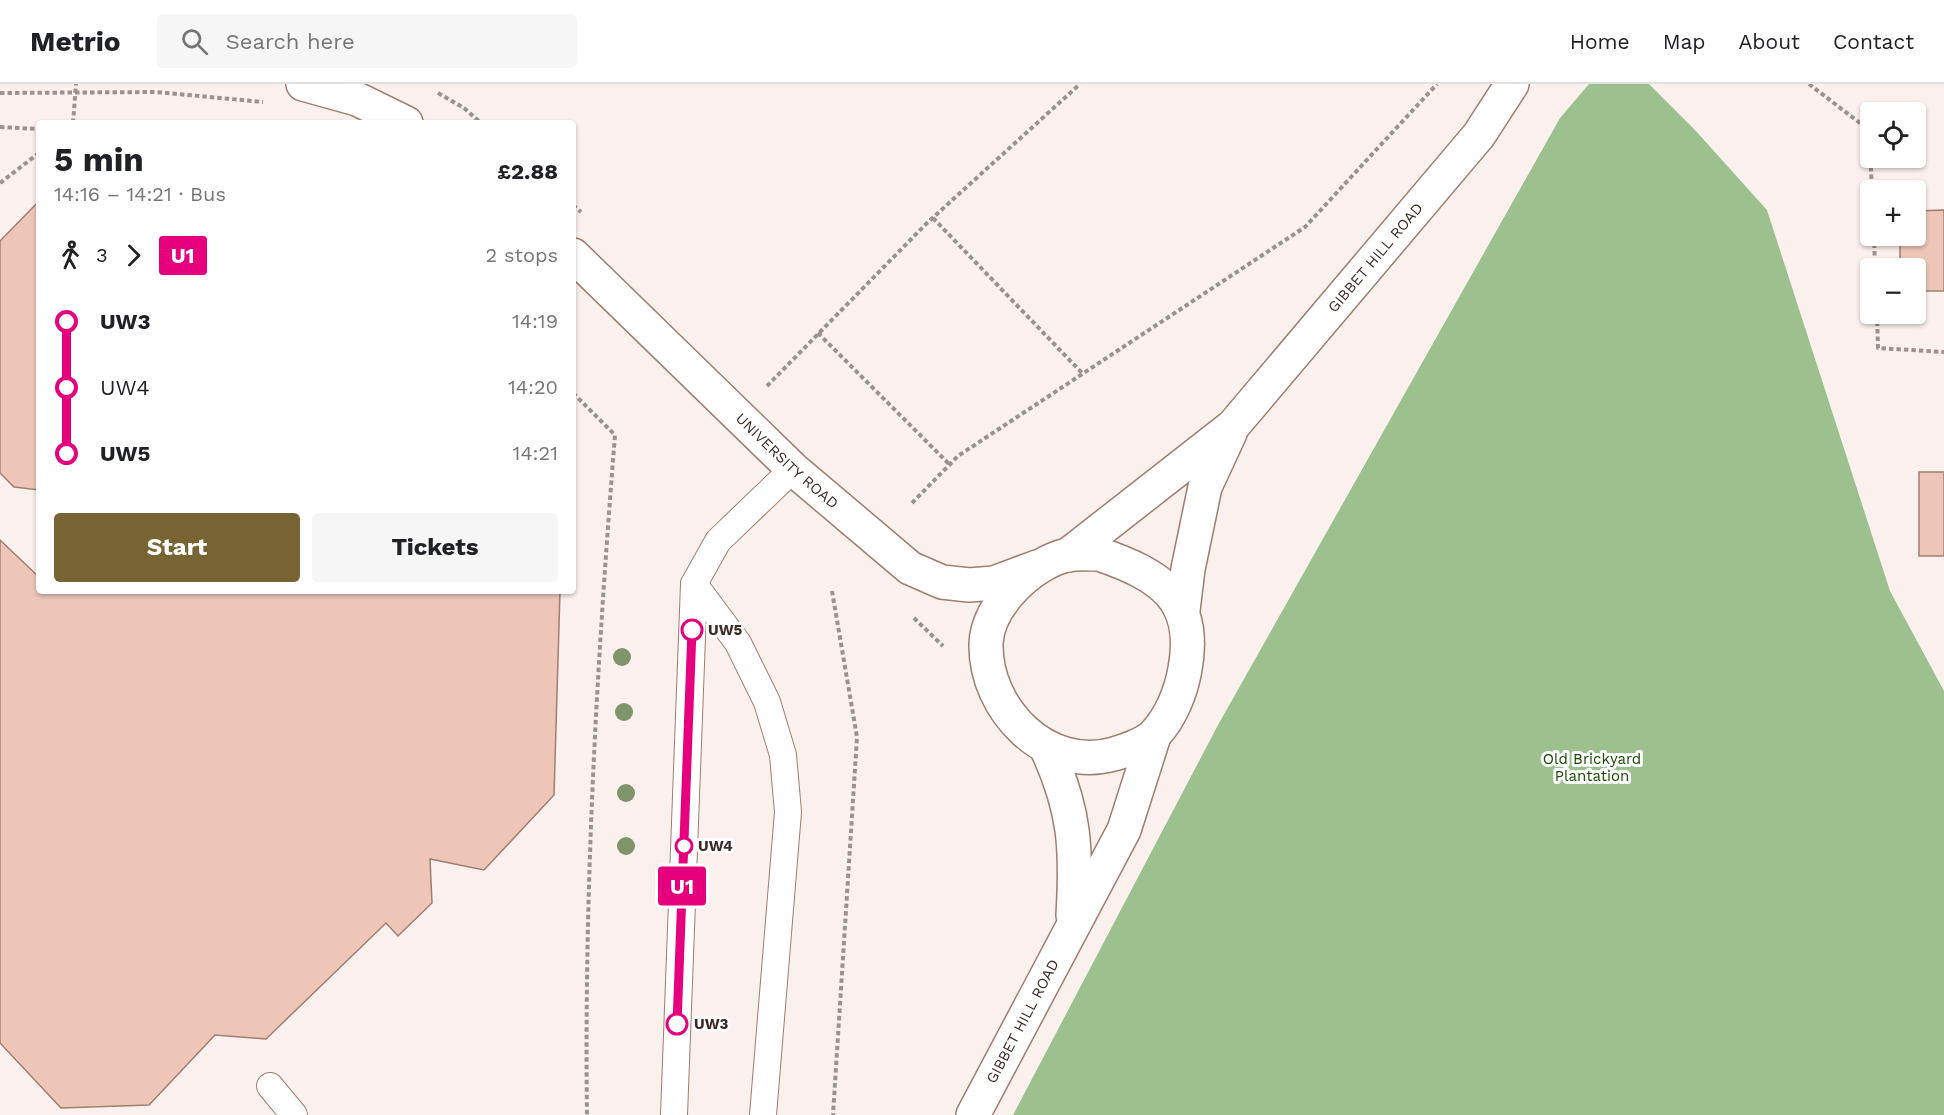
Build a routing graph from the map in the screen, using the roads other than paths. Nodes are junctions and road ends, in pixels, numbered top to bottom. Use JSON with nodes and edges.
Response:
{"nodes":[{"id":1,"x":303,"y":84,"type":"edge"},
{"id":2,"x":1512,"y":84,"type":"edge"},
{"id":3,"x":400,"y":120,"type":"edge"},
{"id":4,"x":576,"y":258,"type":"edge"},
{"id":5,"x":1233,"y":426,"type":"junction"},
{"id":6,"x":793,"y":469,"type":"junction"},
{"id":7,"x":1068,"y":555,"type":"junction"},
{"id":8,"x":1037,"y":567,"type":"junction"},
{"id":9,"x":694,"y":584,"type":"junction"},
{"id":10,"x":1184,"y":610,"type":"junction"},
{"id":11,"x":1154,"y":736,"type":"junction"},
{"id":12,"x":1046,"y":747,"type":"junction"},
{"id":13,"x":1072,"y":926,"type":"junction"},
{"id":14,"x":270,"y":1086,"type":"dead end"},
{"id":15,"x":294,"y":1115,"type":"edge"},
{"id":16,"x":674,"y":1115,"type":"edge"},
{"id":17,"x":763,"y":1115,"type":"edge"},
{"id":18,"x":973,"y":1115,"type":"edge"}],
"edges":[{"from":1,"to":3,"type":"street"},
{"from":2,"to":5,"type":"street","name":"GIBBET HILL ROAD"},
{"from":4,"to":6,"type":"street","name":"UNIVERSITY ROAD"},
{"from":5,"to":7,"type":"street","name":"GIBBET HILL ROAD"},
{"from":5,"to":10,"type":"street","name":"GIBBET HILL ROAD"},
{"from":6,"to":8,"type":"street","name":"UNIVERSITY ROAD"},
{"from":6,"to":9,"type":"lane"},
{"from":7,"to":8,"type":"street"},
{"from":7,"to":10,"type":"street"},
{"from":8,"to":12,"type":"street"},
{"from":9,"to":16,"type":"lane"},
{"from":9,"to":17,"type":"lane"},
{"from":10,"to":11,"type":"street"},
{"from":11,"to":12,"type":"street"},
{"from":11,"to":13,"type":"street","name":"GIBBET HILL ROAD"},
{"from":12,"to":13,"type":"street","name":"GIBBET HILL ROAD"},
{"from":13,"to":18,"type":"street","name":"GIBBET HILL ROAD"},
{"from":14,"to":15,"type":"lane"}]}
